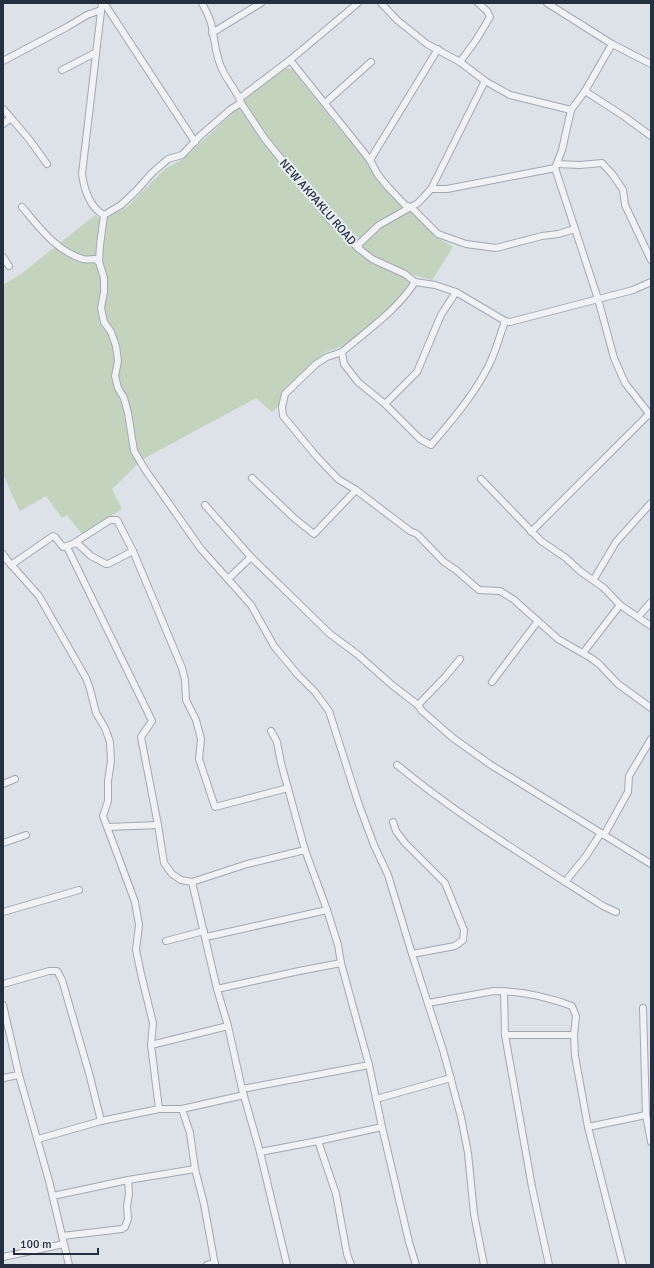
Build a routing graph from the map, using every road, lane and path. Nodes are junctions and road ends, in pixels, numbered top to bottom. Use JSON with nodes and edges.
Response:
{"nodes":[{"id":1,"x":202,"y":3,"type":"edge"},
{"id":2,"x":261,"y":3,"type":"edge"},
{"id":3,"x":358,"y":3,"type":"edge"},
{"id":4,"x":381,"y":3,"type":"edge"},
{"id":5,"x":478,"y":3,"type":"edge"},
{"id":6,"x":547,"y":3,"type":"edge"},
{"id":7,"x":102,"y":5,"type":"edge"},
{"id":8,"x":212,"y":33,"type":"junction"},
{"id":9,"x":612,"y":44,"type":"junction"},
{"id":10,"x":438,"y":50,"type":"junction"},
{"id":11,"x":95,"y":53,"type":"junction"},
{"id":12,"x":290,"y":60,"type":"junction"},
{"id":13,"x":3,"y":61,"type":"edge"},
{"id":14,"x":371,"y":62,"type":"dead end"},
{"id":15,"x":460,"y":62,"type":"junction"},
{"id":16,"x":651,"y":64,"type":"edge"},
{"id":17,"x":62,"y":70,"type":"dead end"},
{"id":18,"x":485,"y":82,"type":"junction"},
{"id":19,"x":586,"y":91,"type":"junction"},
{"id":20,"x":241,"y":100,"type":"junction"},
{"id":21,"x":325,"y":103,"type":"junction"},
{"id":22,"x":3,"y":109,"type":"edge"},
{"id":23,"x":571,"y":110,"type":"junction"},
{"id":24,"x":11,"y":118,"type":"junction"},
{"id":25,"x":3,"y":124,"type":"edge"},
{"id":26,"x":651,"y":136,"type":"edge"},
{"id":27,"x":195,"y":142,"type":"junction"},
{"id":28,"x":370,"y":160,"type":"junction"},
{"id":29,"x":47,"y":164,"type":"dead end"},
{"id":30,"x":556,"y":166,"type":"junction"},
{"id":31,"x":431,"y":189,"type":"junction"},
{"id":32,"x":22,"y":207,"type":"dead end"},
{"id":33,"x":411,"y":207,"type":"junction"},
{"id":34,"x":104,"y":214,"type":"junction"},
{"id":35,"x":575,"y":229,"type":"junction"},
{"id":36,"x":358,"y":248,"type":"junction"},
{"id":37,"x":3,"y":257,"type":"edge"},
{"id":38,"x":651,"y":260,"type":"edge"},
{"id":39,"x":99,"y":262,"type":"junction"},
{"id":40,"x":9,"y":266,"type":"dead end"},
{"id":41,"x":415,"y":282,"type":"junction"},
{"id":42,"x":651,"y":282,"type":"edge"},
{"id":43,"x":456,"y":292,"type":"junction"},
{"id":44,"x":598,"y":299,"type":"junction"},
{"id":45,"x":505,"y":321,"type":"junction"},
{"id":46,"x":342,"y":352,"type":"junction"},
{"id":47,"x":385,"y":404,"type":"junction"},
{"id":48,"x":650,"y":415,"type":"edge"},
{"id":49,"x":252,"y":478,"type":"dead end"},
{"id":50,"x":481,"y":479,"type":"dead end"},
{"id":51,"x":356,"y":490,"type":"junction"},
{"id":52,"x":651,"y":503,"type":"edge"},
{"id":53,"x":205,"y":505,"type":"dead end"},
{"id":54,"x":531,"y":532,"type":"junction"},
{"id":55,"x":74,"y":543,"type":"junction"},
{"id":56,"x":67,"y":547,"type":"junction"},
{"id":57,"x":133,"y":551,"type":"junction"},
{"id":58,"x":3,"y":554,"type":"edge"},
{"id":59,"x":251,"y":558,"type":"junction"},
{"id":60,"x":11,"y":565,"type":"junction"},
{"id":61,"x":228,"y":579,"type":"junction"},
{"id":62,"x":594,"y":579,"type":"junction"},
{"id":63,"x":651,"y":602,"type":"edge"},
{"id":64,"x":620,"y":605,"type":"junction"},
{"id":65,"x":638,"y":617,"type":"junction"},
{"id":66,"x":538,"y":621,"type":"junction"},
{"id":67,"x":651,"y":626,"type":"edge"},
{"id":68,"x":583,"y":653,"type":"junction"},
{"id":69,"x":460,"y":659,"type":"dead end"},
{"id":70,"x":492,"y":682,"type":"dead end"},
{"id":71,"x":418,"y":705,"type":"junction"},
{"id":72,"x":651,"y":708,"type":"edge"},
{"id":73,"x":271,"y":731,"type":"dead end"},
{"id":74,"x":651,"y":740,"type":"edge"},
{"id":75,"x":397,"y":765,"type":"dead end"},
{"id":76,"x":15,"y":779,"type":"dead end"},
{"id":77,"x":3,"y":784,"type":"edge"},
{"id":78,"x":288,"y":788,"type":"junction"},
{"id":79,"x":393,"y":822,"type":"dead end"},
{"id":80,"x":158,"y":825,"type":"junction"},
{"id":81,"x":108,"y":827,"type":"junction"},
{"id":82,"x":602,"y":834,"type":"junction"},
{"id":83,"x":26,"y":835,"type":"dead end"},
{"id":84,"x":3,"y":843,"type":"edge"},
{"id":85,"x":305,"y":850,"type":"junction"},
{"id":86,"x":651,"y":864,"type":"edge"},
{"id":87,"x":192,"y":882,"type":"junction"},
{"id":88,"x":566,"y":882,"type":"junction"},
{"id":89,"x":79,"y":890,"type":"dead end"},
{"id":90,"x":327,"y":910,"type":"junction"},
{"id":91,"x":3,"y":912,"type":"edge"},
{"id":92,"x":616,"y":912,"type":"dead end"},
{"id":93,"x":205,"y":934,"type":"junction"},
{"id":94,"x":166,"y":941,"type":"dead end"},
{"id":95,"x":412,"y":954,"type":"junction"},
{"id":96,"x":341,"y":963,"type":"junction"},
{"id":97,"x":3,"y":984,"type":"edge"},
{"id":98,"x":217,"y":990,"type":"junction"},
{"id":99,"x":504,"y":991,"type":"junction"},
{"id":100,"x":428,"y":1003,"type":"junction"},
{"id":101,"x":3,"y":1005,"type":"edge"},
{"id":102,"x":643,"y":1008,"type":"dead end"},
{"id":103,"x":4,"y":1016,"type":"edge"},
{"id":104,"x":228,"y":1026,"type":"junction"},
{"id":105,"x":505,"y":1035,"type":"junction"},
{"id":106,"x":574,"y":1035,"type":"junction"},
{"id":107,"x":151,"y":1045,"type":"junction"},
{"id":108,"x":369,"y":1065,"type":"junction"},
{"id":109,"x":19,"y":1075,"type":"junction"},
{"id":110,"x":3,"y":1078,"type":"edge"},
{"id":111,"x":451,"y":1078,"type":"junction"},
{"id":112,"x":243,"y":1092,"type":"junction"},
{"id":113,"x":376,"y":1099,"type":"junction"},
{"id":114,"x":159,"y":1109,"type":"junction"},
{"id":115,"x":182,"y":1109,"type":"junction"},
{"id":116,"x":646,"y":1115,"type":"junction"},
{"id":117,"x":101,"y":1121,"type":"junction"},
{"id":118,"x":382,"y":1126,"type":"junction"},
{"id":119,"x":588,"y":1128,"type":"junction"},
{"id":120,"x":38,"y":1139,"type":"junction"},
{"id":121,"x":318,"y":1142,"type":"junction"},
{"id":122,"x":651,"y":1142,"type":"edge"},
{"id":123,"x":260,"y":1152,"type":"junction"},
{"id":124,"x":195,"y":1169,"type":"junction"},
{"id":125,"x":128,"y":1180,"type":"junction"},
{"id":126,"x":53,"y":1196,"type":"junction"},
{"id":127,"x":62,"y":1236,"type":"junction"},
{"id":128,"x":64,"y":1244,"type":"junction"},
{"id":129,"x":3,"y":1257,"type":"edge"},
{"id":130,"x":215,"y":1264,"type":"edge"},
{"id":131,"x":69,"y":1265,"type":"edge"},
{"id":132,"x":206,"y":1265,"type":"edge"},
{"id":133,"x":287,"y":1265,"type":"edge"},
{"id":134,"x":351,"y":1265,"type":"edge"},
{"id":135,"x":416,"y":1265,"type":"edge"},
{"id":136,"x":484,"y":1265,"type":"edge"},
{"id":137,"x":549,"y":1265,"type":"edge"},
{"id":138,"x":623,"y":1265,"type":"edge"}],
"edges":[{"from":1,"to":8,"type":"street","name":"NEW AKPAKLU ROAD"},
{"from":2,"to":8,"type":"street"},
{"from":3,"to":12,"type":"street"},
{"from":4,"to":10,"type":"street"},
{"from":5,"to":15,"type":"street"},
{"from":6,"to":9,"type":"street"},
{"from":7,"to":11,"type":"street"},
{"from":7,"to":13,"type":"street"},
{"from":7,"to":27,"type":"street"},
{"from":8,"to":20,"type":"street","name":"NEW AKPAKLU ROAD"},
{"from":9,"to":16,"type":"street"},
{"from":9,"to":19,"type":"street"},
{"from":10,"to":15,"type":"street"},
{"from":10,"to":28,"type":"street"},
{"from":11,"to":17,"type":"street"},
{"from":11,"to":34,"type":"street"},
{"from":12,"to":20,"type":"street"},
{"from":12,"to":21,"type":"street"},
{"from":14,"to":21,"type":"street"},
{"from":15,"to":18,"type":"street"},
{"from":18,"to":23,"type":"street"},
{"from":18,"to":31,"type":"street"},
{"from":19,"to":23,"type":"street"},
{"from":19,"to":26,"type":"street"},
{"from":20,"to":27,"type":"street"},
{"from":20,"to":36,"type":"street","name":"NEW AKPAKLU ROAD"},
{"from":21,"to":28,"type":"street"},
{"from":22,"to":24,"type":"street"},
{"from":23,"to":30,"type":"street"},
{"from":24,"to":25,"type":"street"},
{"from":24,"to":29,"type":"street"},
{"from":27,"to":34,"type":"street"},
{"from":28,"to":33,"type":"street"},
{"from":30,"to":31,"type":"street"},
{"from":30,"to":35,"type":"street"},
{"from":30,"to":38,"type":"street"},
{"from":31,"to":33,"type":"street"},
{"from":32,"to":39,"type":"street"},
{"from":33,"to":35,"type":"street"},
{"from":33,"to":36,"type":"street"},
{"from":34,"to":39,"type":"street"},
{"from":35,"to":44,"type":"street"},
{"from":36,"to":41,"type":"street","name":"NEW AKPAKLU ROAD"},
{"from":37,"to":40,"type":"street"},
{"from":39,"to":61,"type":"street"},
{"from":41,"to":43,"type":"street","name":"NEW AKPAKLU ROAD"},
{"from":41,"to":46,"type":"street"},
{"from":42,"to":44,"type":"street"},
{"from":43,"to":45,"type":"street","name":"NEW AKPAKLU ROAD"},
{"from":43,"to":47,"type":"street"},
{"from":44,"to":45,"type":"street"},
{"from":44,"to":48,"type":"street"},
{"from":45,"to":47,"type":"street"},
{"from":46,"to":47,"type":"street"},
{"from":46,"to":51,"type":"street"},
{"from":48,"to":54,"type":"street"},
{"from":49,"to":51,"type":"street"},
{"from":50,"to":54,"type":"street"},
{"from":51,"to":66,"type":"street"},
{"from":52,"to":62,"type":"street"},
{"from":53,"to":59,"type":"street"},
{"from":54,"to":62,"type":"street"},
{"from":55,"to":56,"type":"street"},
{"from":55,"to":57,"type":"street"},
{"from":55,"to":57,"type":"street"},
{"from":56,"to":60,"type":"street"},
{"from":56,"to":80,"type":"street"},
{"from":57,"to":78,"type":"street"},
{"from":58,"to":60,"type":"street"},
{"from":59,"to":61,"type":"street"},
{"from":59,"to":71,"type":"street"},
{"from":60,"to":81,"type":"street"},
{"from":61,"to":95,"type":"street"},
{"from":62,"to":64,"type":"street"},
{"from":63,"to":65,"type":"street"},
{"from":64,"to":65,"type":"street"},
{"from":64,"to":68,"type":"street"},
{"from":65,"to":67,"type":"street"},
{"from":66,"to":68,"type":"street"},
{"from":66,"to":70,"type":"street"},
{"from":68,"to":72,"type":"street"},
{"from":69,"to":71,"type":"street"},
{"from":71,"to":82,"type":"street"},
{"from":73,"to":78,"type":"street"},
{"from":74,"to":82,"type":"street"},
{"from":75,"to":88,"type":"street"},
{"from":76,"to":77,"type":"street"},
{"from":78,"to":85,"type":"street"},
{"from":79,"to":95,"type":"street"},
{"from":80,"to":81,"type":"street"},
{"from":80,"to":87,"type":"street"},
{"from":81,"to":107,"type":"street"},
{"from":82,"to":86,"type":"street"},
{"from":82,"to":88,"type":"street"},
{"from":83,"to":84,"type":"street"},
{"from":85,"to":87,"type":"street"},
{"from":85,"to":90,"type":"street"},
{"from":87,"to":93,"type":"street"},
{"from":88,"to":92,"type":"street"},
{"from":89,"to":91,"type":"street"},
{"from":90,"to":93,"type":"street"},
{"from":90,"to":96,"type":"street"},
{"from":93,"to":94,"type":"street"},
{"from":93,"to":98,"type":"street"},
{"from":95,"to":100,"type":"street"},
{"from":96,"to":98,"type":"street"},
{"from":96,"to":108,"type":"street"},
{"from":97,"to":117,"type":"street"},
{"from":98,"to":104,"type":"street"},
{"from":99,"to":100,"type":"street"},
{"from":99,"to":105,"type":"street"},
{"from":99,"to":106,"type":"street"},
{"from":100,"to":111,"type":"street"},
{"from":101,"to":103,"type":"street"},
{"from":102,"to":116,"type":"street"},
{"from":103,"to":109,"type":"street"},
{"from":104,"to":107,"type":"street"},
{"from":104,"to":112,"type":"street"},
{"from":105,"to":106,"type":"street"},
{"from":105,"to":137,"type":"street"},
{"from":106,"to":119,"type":"street"},
{"from":107,"to":114,"type":"street"},
{"from":108,"to":112,"type":"street"},
{"from":108,"to":113,"type":"street"},
{"from":109,"to":110,"type":"street"},
{"from":109,"to":120,"type":"street"},
{"from":111,"to":113,"type":"street"},
{"from":111,"to":136,"type":"street"},
{"from":112,"to":115,"type":"street"},
{"from":112,"to":123,"type":"street"},
{"from":113,"to":118,"type":"street"},
{"from":114,"to":115,"type":"street"},
{"from":114,"to":117,"type":"street"},
{"from":115,"to":124,"type":"street"},
{"from":116,"to":119,"type":"street"},
{"from":116,"to":122,"type":"street"},
{"from":117,"to":120,"type":"street"},
{"from":118,"to":121,"type":"street"},
{"from":118,"to":135,"type":"street"},
{"from":119,"to":138,"type":"street"},
{"from":120,"to":126,"type":"street"},
{"from":121,"to":123,"type":"street"},
{"from":121,"to":134,"type":"street"},
{"from":123,"to":133,"type":"street"},
{"from":124,"to":125,"type":"street"},
{"from":124,"to":130,"type":"street"},
{"from":125,"to":126,"type":"street"},
{"from":125,"to":127,"type":"street"},
{"from":126,"to":127,"type":"street"},
{"from":127,"to":128,"type":"street"},
{"from":128,"to":129,"type":"street"},
{"from":128,"to":131,"type":"street"},
{"from":130,"to":132,"type":"street"}]}
